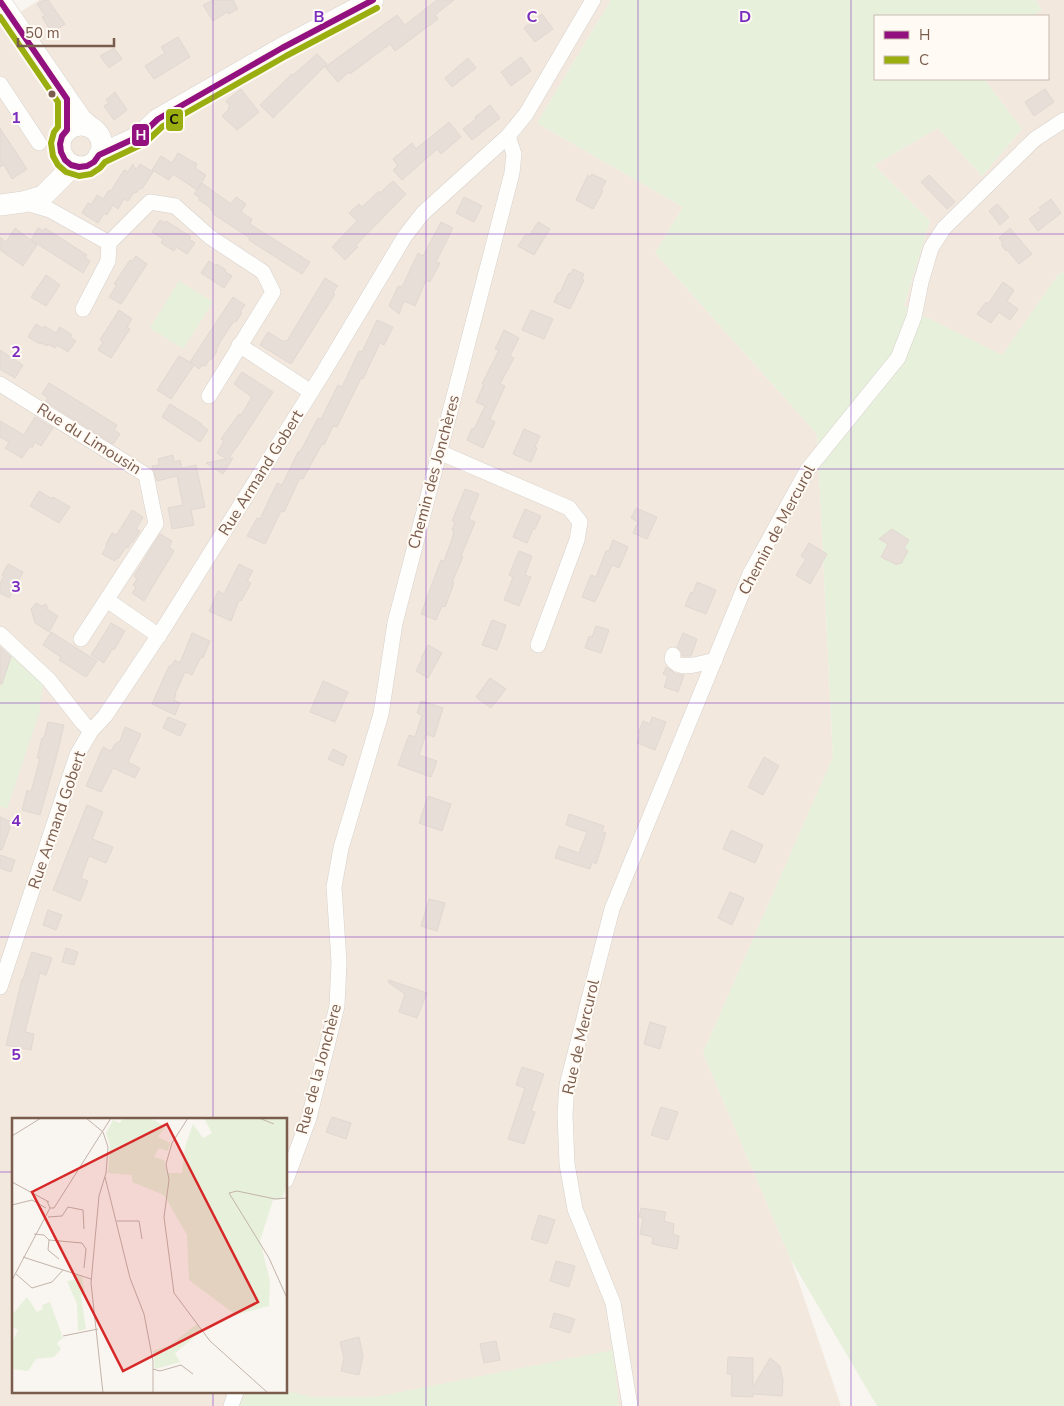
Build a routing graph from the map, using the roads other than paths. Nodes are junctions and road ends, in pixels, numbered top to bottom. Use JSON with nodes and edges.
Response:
{"nodes":[{"id":1,"x":373,"y":0,"type":"edge"},
{"id":2,"x":593,"y":0,"type":"edge"},
{"id":3,"x":4,"y":15,"type":"edge"},
{"id":4,"x":0,"y":84,"type":"edge"},
{"id":5,"x":67,"y":99,"type":"junction"},
{"id":6,"x":1064,"y":120,"type":"edge"},
{"id":7,"x":90,"y":127,"type":"junction"},
{"id":8,"x":67,"y":130,"type":"junction"},
{"id":9,"x":508,"y":136,"type":"junction"},
{"id":10,"x":39,"y":142,"type":"dead end"},
{"id":11,"x":61,"y":152,"type":"junction"},
{"id":12,"x":99,"y":156,"type":"junction"},
{"id":13,"x":79,"y":167,"type":"junction"},
{"id":14,"x":47,"y":203,"type":"junction"},
{"id":15,"x":0,"y":205,"type":"edge"},
{"id":16,"x":109,"y":243,"type":"junction"},
{"id":17,"x":83,"y":309,"type":"dead end"},
{"id":18,"x":240,"y":345,"type":"junction"},
{"id":19,"x":0,"y":384,"type":"edge"},
{"id":20,"x":311,"y":392,"type":"junction"},
{"id":21,"x":209,"y":396,"type":"dead end"},
{"id":22,"x":439,"y":452,"type":"junction"},
{"id":23,"x":107,"y":600,"type":"junction"},
{"id":24,"x":0,"y":634,"type":"edge"},
{"id":25,"x":159,"y":636,"type":"junction"},
{"id":26,"x":81,"y":638,"type":"dead end"},
{"id":27,"x":538,"y":645,"type":"dead end"},
{"id":28,"x":673,"y":655,"type":"dead end"},
{"id":29,"x":715,"y":660,"type":"junction"},
{"id":30,"x":91,"y":731,"type":"junction"},
{"id":31,"x":684,"y":735,"type":"joint"},
{"id":32,"x":352,"y":809,"type":"joint"},
{"id":33,"x":0,"y":987,"type":"edge"},
{"id":34,"x":288,"y":1174,"type":"edge"},
{"id":35,"x":235,"y":1394,"type":"edge"},
{"id":36,"x":231,"y":1406,"type":"edge"},
{"id":37,"x":630,"y":1406,"type":"edge"}],
"edges":[{"from":1,"to":12,"type":"main road"},
{"from":2,"to":9,"type":"street","name":"Rue Armand Gobert"},
{"from":3,"to":5,"type":"main road"},
{"from":4,"to":10,"type":"street"},
{"from":5,"to":7,"type":"main road"},
{"from":5,"to":8,"type":"main road"},
{"from":6,"to":29,"type":"street","name":"Chemin de Mercurol"},
{"from":7,"to":8,"type":"main road"},
{"from":7,"to":12,"type":"main road"},
{"from":8,"to":11,"type":"main road"},
{"from":9,"to":20,"type":"street","name":"Rue Armand Gobert"},
{"from":9,"to":22,"type":"street","name":"Chemin des Jonchères"},
{"from":11,"to":13,"type":"main road"},
{"from":11,"to":15,"type":"main road"},
{"from":12,"to":13,"type":"main road"},
{"from":13,"to":14,"type":"main road"},
{"from":14,"to":15,"type":"main road"},
{"from":14,"to":16,"type":"street"},
{"from":16,"to":17,"type":"street"},
{"from":16,"to":18,"type":"street"},
{"from":18,"to":20,"type":"street"},
{"from":18,"to":21,"type":"street"},
{"from":19,"to":23,"type":"street","name":"Rue du Limousin"},
{"from":20,"to":25,"type":"street","name":"Rue Armand Gobert"},
{"from":22,"to":27,"type":"street"},
{"from":22,"to":32,"type":"street","name":"Chemin des Jonchères"},
{"from":23,"to":25,"type":"street"},
{"from":23,"to":26,"type":"street","name":"Rue du Limousin"},
{"from":24,"to":30,"type":"street"},
{"from":25,"to":30,"type":"street","name":"Rue Armand Gobert"},
{"from":28,"to":29,"type":"street"},
{"from":29,"to":31,"type":"street","name":"Chemin de Mercurol"},
{"from":30,"to":33,"type":"street","name":"Rue Armand Gobert"},
{"from":31,"to":37,"type":"street","name":"Rue de Mercurol"},
{"from":32,"to":34,"type":"street","name":"Rue de la Jonchère"},
{"from":35,"to":36,"type":"street"}]}
